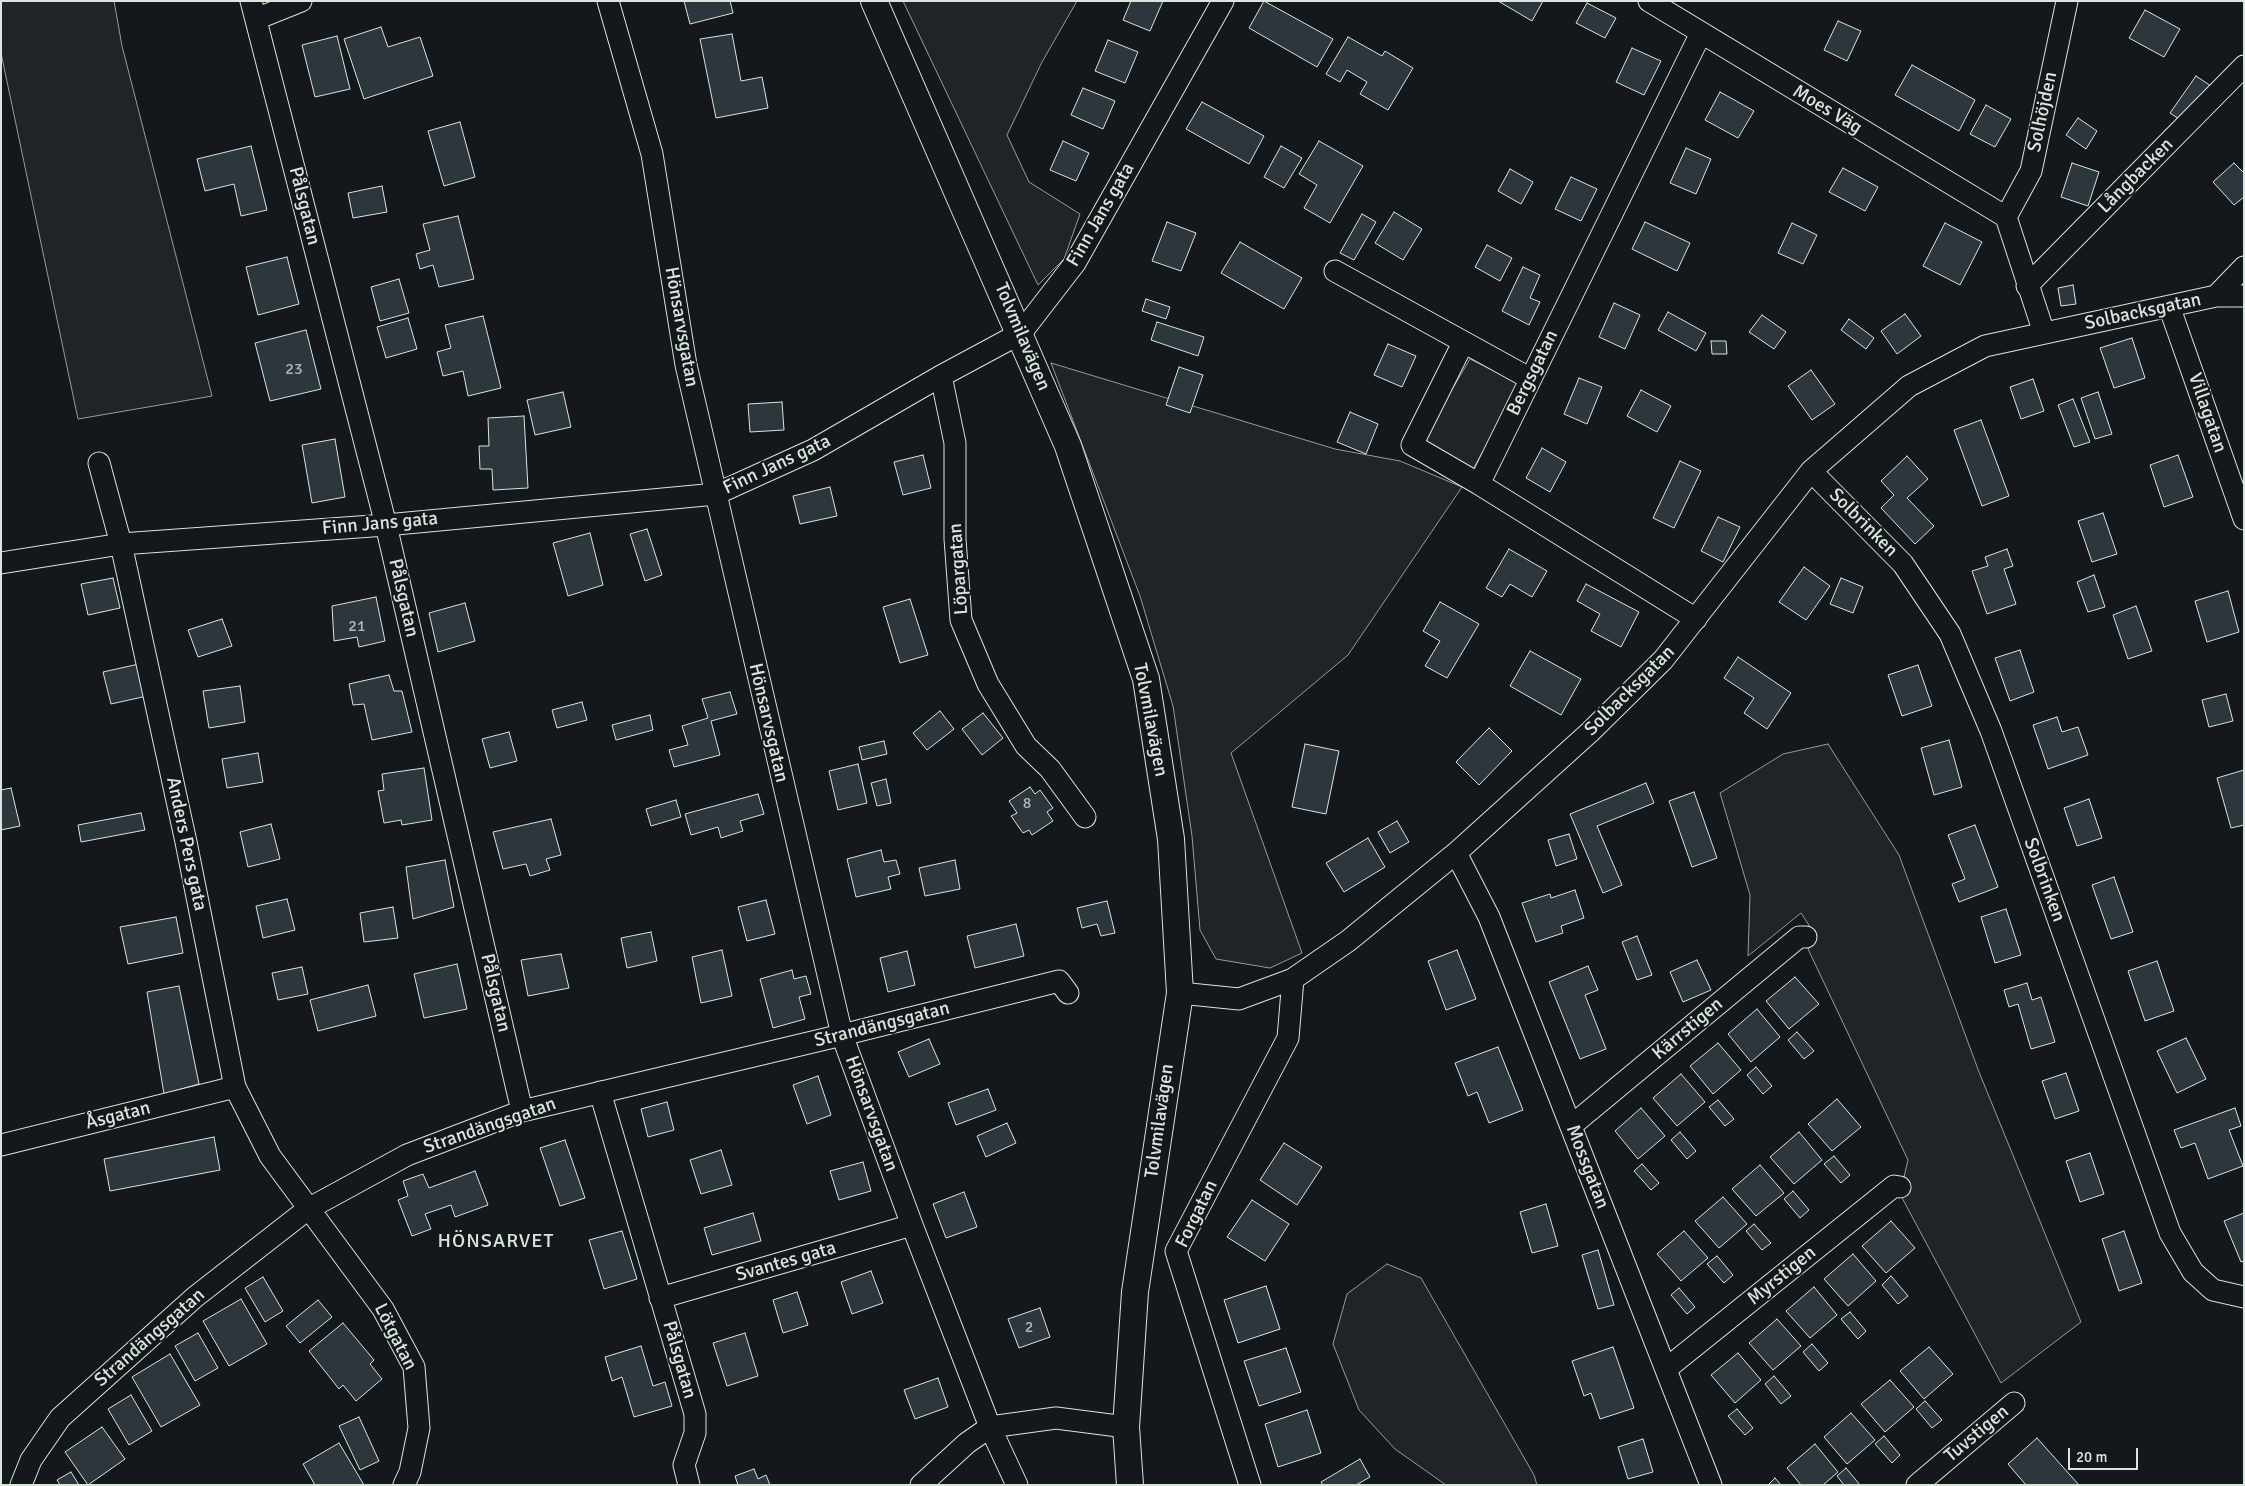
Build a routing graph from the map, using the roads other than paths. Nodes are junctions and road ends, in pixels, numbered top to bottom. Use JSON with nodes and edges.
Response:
{"nodes":[{"id":1,"x":301,"y":1,"type":"edge"},
{"id":2,"x":608,"y":1,"type":"edge"},
{"id":3,"x":874,"y":1,"type":"edge"},
{"id":4,"x":1223,"y":1,"type":"edge"},
{"id":5,"x":1649,"y":1,"type":"edge"},
{"id":6,"x":2067,"y":1,"type":"edge"},
{"id":7,"x":253,"y":10,"type":"edge"},
{"id":8,"x":1701,"y":33,"type":"junction"},
{"id":9,"x":2244,"y":66,"type":"edge"},
{"id":10,"x":2006,"y":216,"type":"junction"},
{"id":11,"x":2244,"y":268,"type":"edge"},
{"id":12,"x":1335,"y":271,"type":"dead end"},
{"id":13,"x":2027,"y":286,"type":"junction"},
{"id":14,"x":2216,"y":296,"type":"junction"},
{"id":15,"x":2244,"y":296,"type":"edge"},
{"id":16,"x":2169,"y":306,"type":"junction"},
{"id":17,"x":2044,"y":332,"type":"junction"},
{"id":18,"x":1021,"y":334,"type":"junction"},
{"id":19,"x":1464,"y":343,"type":"junction"},
{"id":20,"x":942,"y":376,"type":"junction"},
{"id":21,"x":1530,"y":378,"type":"junction"},
{"id":22,"x":99,"y":463,"type":"dead end"},
{"id":23,"x":1811,"y":471,"type":"junction"},
{"id":24,"x":1479,"y":484,"type":"junction"},
{"id":25,"x":716,"y":494,"type":"junction"},
{"id":26,"x":2244,"y":519,"type":"edge"},
{"id":27,"x":386,"y":524,"type":"junction"},
{"id":28,"x":121,"y":544,"type":"junction"},
{"id":29,"x":1,"y":563,"type":"edge"},
{"id":30,"x":1696,"y":619,"type":"junction"},
{"id":31,"x":1085,"y":817,"type":"dead end"},
{"id":32,"x":1456,"y":853,"type":"junction"},
{"id":33,"x":1806,"y":937,"type":"dead end"},
{"id":34,"x":1293,"y":979,"type":"junction"},
{"id":35,"x":1068,"y":993,"type":"dead end"},
{"id":36,"x":1180,"y":993,"type":"junction"},
{"id":37,"x":842,"y":1036,"type":"junction"},
{"id":38,"x":235,"y":1087,"type":"junction"},
{"id":39,"x":600,"y":1092,"type":"junction"},
{"id":40,"x":522,"y":1111,"type":"junction"},
{"id":41,"x":1571,"y":1126,"type":"junction"},
{"id":42,"x":1,"y":1145,"type":"edge"},
{"id":43,"x":1900,"y":1187,"type":"dead end"},
{"id":44,"x":308,"y":1208,"type":"junction"},
{"id":45,"x":912,"y":1225,"type":"junction"},
{"id":46,"x":2244,"y":1296,"type":"edge"},
{"id":47,"x":660,"y":1298,"type":"junction"},
{"id":48,"x":1666,"y":1369,"type":"junction"},
{"id":49,"x":2014,"y":1403,"type":"dead end"},
{"id":50,"x":990,"y":1427,"type":"junction"},
{"id":51,"x":1126,"y":1427,"type":"junction"},
{"id":52,"x":21,"y":1485,"type":"edge"},
{"id":53,"x":404,"y":1485,"type":"edge"},
{"id":54,"x":689,"y":1485,"type":"edge"},
{"id":55,"x":921,"y":1485,"type":"edge"},
{"id":56,"x":1017,"y":1485,"type":"edge"},
{"id":57,"x":1130,"y":1485,"type":"edge"},
{"id":58,"x":1250,"y":1485,"type":"edge"},
{"id":59,"x":1711,"y":1485,"type":"edge"},
{"id":60,"x":1917,"y":1485,"type":"edge"}],
"edges":[{"from":1,"to":7,"type":"street"},
{"from":2,"to":25,"type":"street","name":"Hönsarvsgatan"},
{"from":3,"to":18,"type":"street","name":"Tolvmilavägen"},
{"from":4,"to":18,"type":"street","name":"Finn Jans gata"},
{"from":5,"to":8,"type":"street","name":"Moes Väg"},
{"from":6,"to":10,"type":"street","name":"Solhöjden"},
{"from":7,"to":27,"type":"street","name":"Pålsgatan"},
{"from":8,"to":10,"type":"street","name":"Moes Väg"},
{"from":8,"to":21,"type":"street","name":"Bergsgatan"},
{"from":9,"to":13,"type":"street","name":"Långbacken"},
{"from":10,"to":13,"type":"street"},
{"from":11,"to":14,"type":"street"},
{"from":12,"to":19,"type":"street"},
{"from":13,"to":17,"type":"street"},
{"from":14,"to":15,"type":"street","name":"Solbacksgatan"},
{"from":14,"to":16,"type":"street","name":"Solbacksgatan"},
{"from":16,"to":17,"type":"street","name":"Solbacksgatan"},
{"from":16,"to":26,"type":"street","name":"Villagatan"},
{"from":17,"to":23,"type":"street","name":"Solbacksgatan"},
{"from":18,"to":20,"type":"street","name":"Finn Jans gata"},
{"from":18,"to":36,"type":"street","name":"Tolvmilavägen"},
{"from":19,"to":21,"type":"street"},
{"from":19,"to":24,"type":"street"},
{"from":20,"to":25,"type":"street","name":"Finn Jans gata"},
{"from":20,"to":31,"type":"street","name":"Löpargatan"},
{"from":21,"to":24,"type":"street","name":"Bergsgatan"},
{"from":22,"to":28,"type":"street","name":"Anders Pers gata"},
{"from":23,"to":30,"type":"street","name":"Solbacksgatan"},
{"from":23,"to":46,"type":"street","name":"Solbrinken"},
{"from":24,"to":30,"type":"street"},
{"from":25,"to":27,"type":"street","name":"Finn Jans gata"},
{"from":25,"to":37,"type":"street","name":"Hönsarvsgatan"},
{"from":27,"to":28,"type":"street","name":"Finn Jans gata"},
{"from":27,"to":40,"type":"street","name":"Pålsgatan"},
{"from":28,"to":29,"type":"street","name":"Finn Jans gata"},
{"from":28,"to":38,"type":"street","name":"Anders Pers gata"},
{"from":30,"to":32,"type":"street","name":"Solbacksgatan"},
{"from":32,"to":34,"type":"street","name":"Solbacksgatan"},
{"from":32,"to":41,"type":"street","name":"Mossgatan"},
{"from":33,"to":41,"type":"street","name":"Kärrstigen"},
{"from":34,"to":36,"type":"street","name":"Solbacksgatan"},
{"from":34,"to":58,"type":"street","name":"Forgatan"},
{"from":35,"to":37,"type":"street","name":"Strandängsgatan"},
{"from":36,"to":51,"type":"street","name":"Tolvmilavägen"},
{"from":37,"to":39,"type":"street","name":"Strandängsgatan"},
{"from":37,"to":45,"type":"street","name":"Hönsarvsgatan"},
{"from":38,"to":42,"type":"street","name":"Åsgatan"},
{"from":38,"to":44,"type":"street","name":"Anders Pers gata"},
{"from":39,"to":40,"type":"street","name":"Strandängsgatan"},
{"from":39,"to":47,"type":"street","name":"Pålsgatan"},
{"from":40,"to":44,"type":"street","name":"Strandängsgatan"},
{"from":41,"to":48,"type":"street","name":"Mossgatan"},
{"from":43,"to":48,"type":"street","name":"Myrstigen"},
{"from":44,"to":52,"type":"street","name":"Strandängsgatan"},
{"from":44,"to":53,"type":"street","name":"Lötgatan"},
{"from":45,"to":47,"type":"street","name":"Svantes gata"},
{"from":45,"to":50,"type":"street","name":"Hönsarvsgatan"},
{"from":47,"to":54,"type":"street","name":"Pålsgatan"},
{"from":48,"to":59,"type":"street","name":"Mossgatan"},
{"from":49,"to":60,"type":"street","name":"Tuvstigen"},
{"from":50,"to":51,"type":"street"},
{"from":50,"to":55,"type":"street"},
{"from":50,"to":56,"type":"street","name":"Hönsarvsgatan"},
{"from":51,"to":57,"type":"street","name":"Tolvmilavägen"}]}
